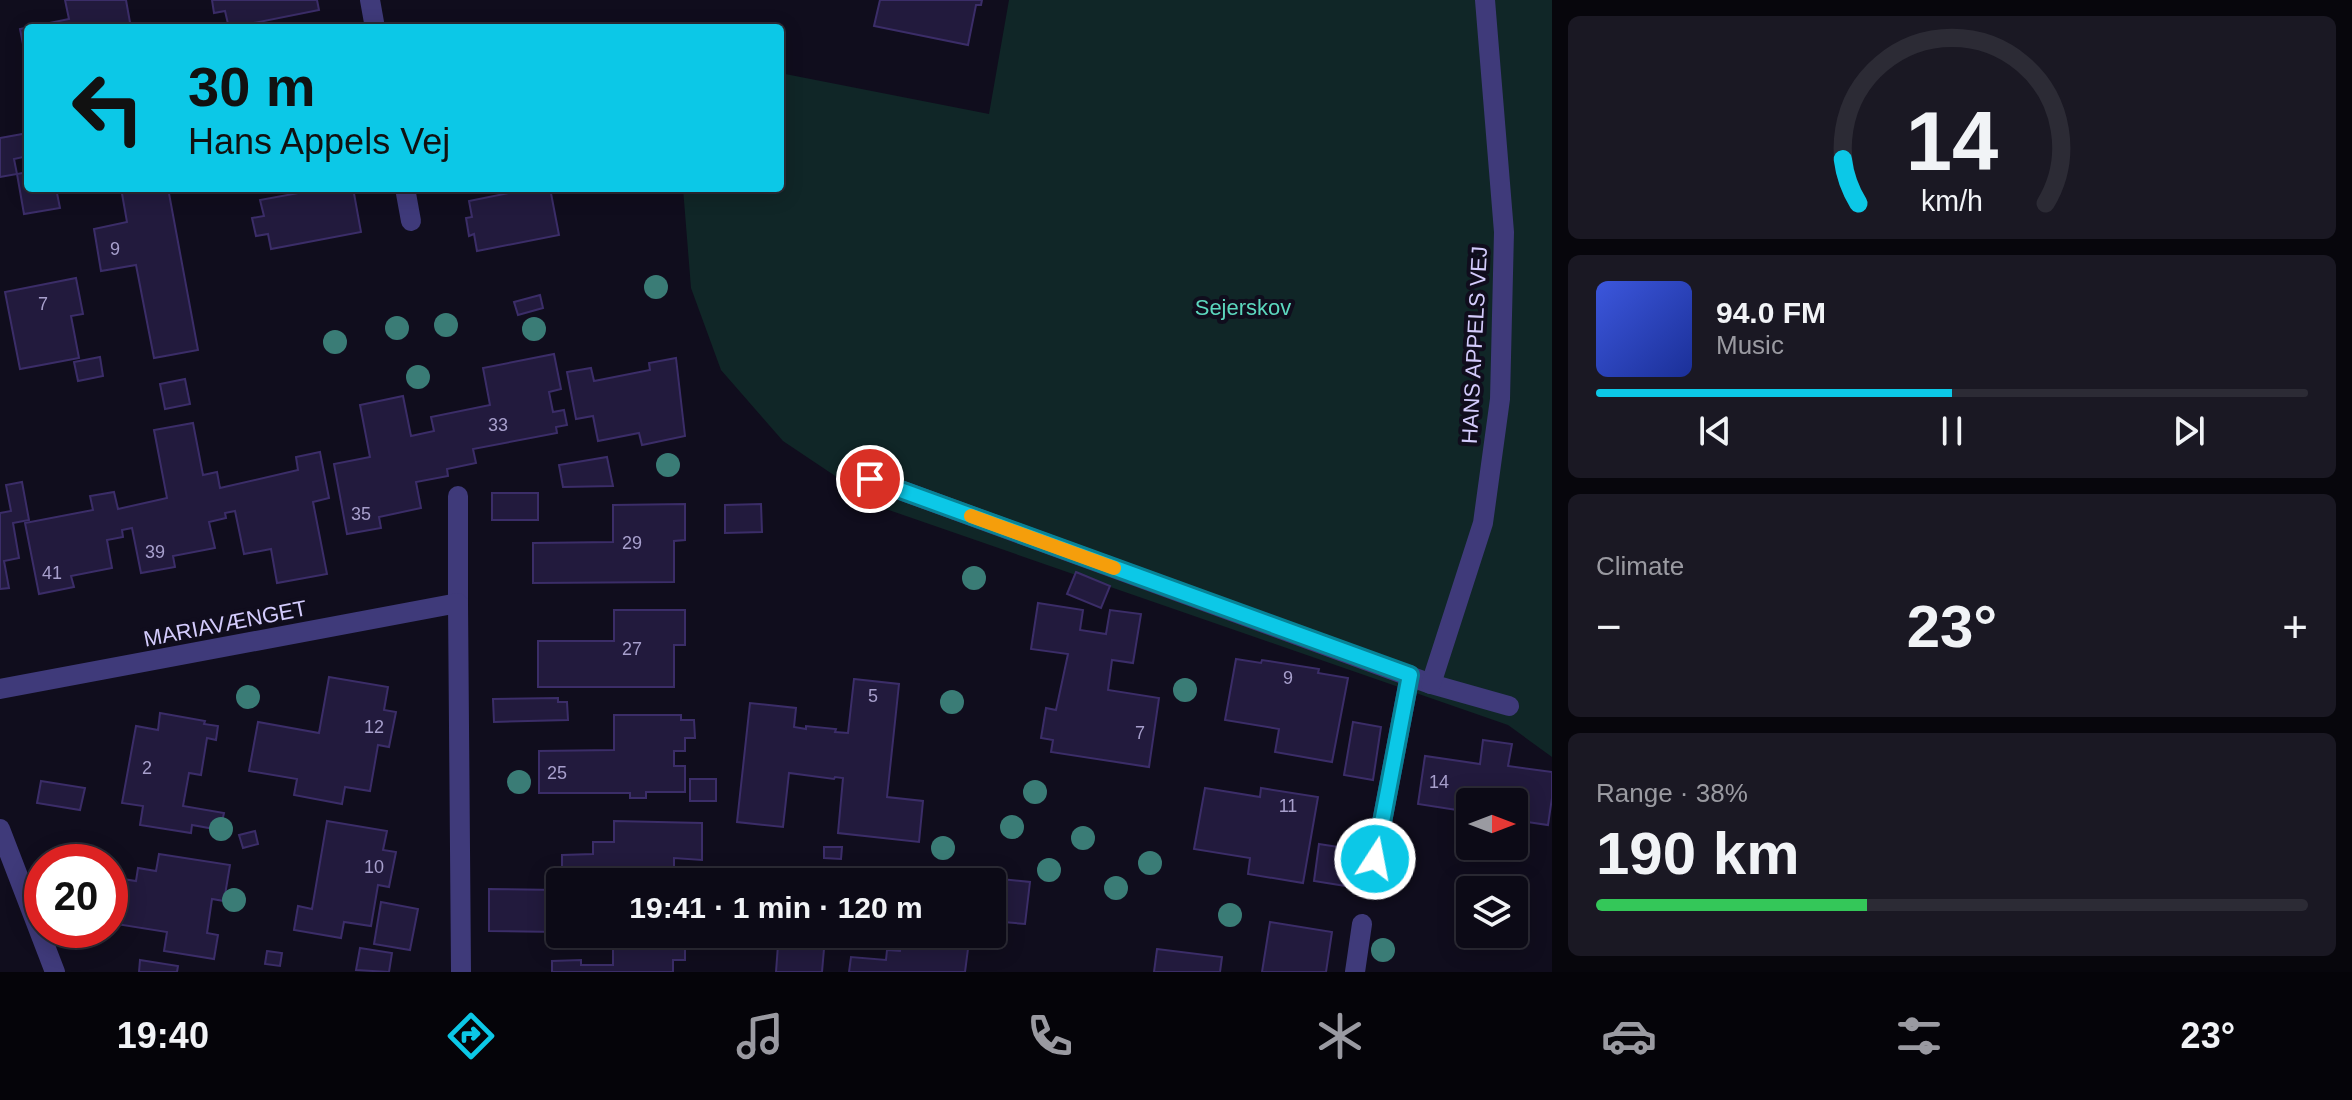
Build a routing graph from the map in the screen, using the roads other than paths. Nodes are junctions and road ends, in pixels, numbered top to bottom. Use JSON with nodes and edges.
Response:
{"nodes":[{"id":1,"x":370,"y":0,"type":"edge"},
{"id":2,"x":1485,"y":0,"type":"edge"},
{"id":3,"x":374,"y":24,"type":"edge"},
{"id":4,"x":406,"y":192,"type":"edge"},
{"id":5,"x":411,"y":221,"type":"dead end"},
{"id":6,"x":870,"y":479,"type":"dead end"},
{"id":7,"x":458,"y":496,"type":"dead end"},
{"id":8,"x":458,"y":603,"type":"junction"},
{"id":9,"x":1410,"y":675,"type":"junction"},
{"id":10,"x":1431,"y":684,"type":"junction"},
{"id":11,"x":0,"y":689,"type":"edge"},
{"id":12,"x":1509,"y":706,"type":"dead end"},
{"id":13,"x":0,"y":829,"type":"edge"},
{"id":14,"x":1370,"y":885,"type":"dead end"},
{"id":15,"x":1362,"y":924,"type":"dead end"},
{"id":16,"x":55,"y":972,"type":"edge"},
{"id":17,"x":461,"y":972,"type":"edge"},
{"id":18,"x":1355,"y":972,"type":"edge"}],
"edges":[{"from":1,"to":3,"type":"street"},
{"from":2,"to":10,"type":"street","name":"HANS APPELS VEJ"},
{"from":4,"to":5,"type":"street"},
{"from":6,"to":9,"type":"street"},
{"from":7,"to":8,"type":"street"},
{"from":8,"to":11,"type":"street","name":"MARIAVÆNGET"},
{"from":8,"to":17,"type":"street"},
{"from":9,"to":10,"type":"street"},
{"from":9,"to":14,"type":"street"},
{"from":10,"to":12,"type":"street"},
{"from":13,"to":16,"type":"street"},
{"from":15,"to":18,"type":"street"}]}
